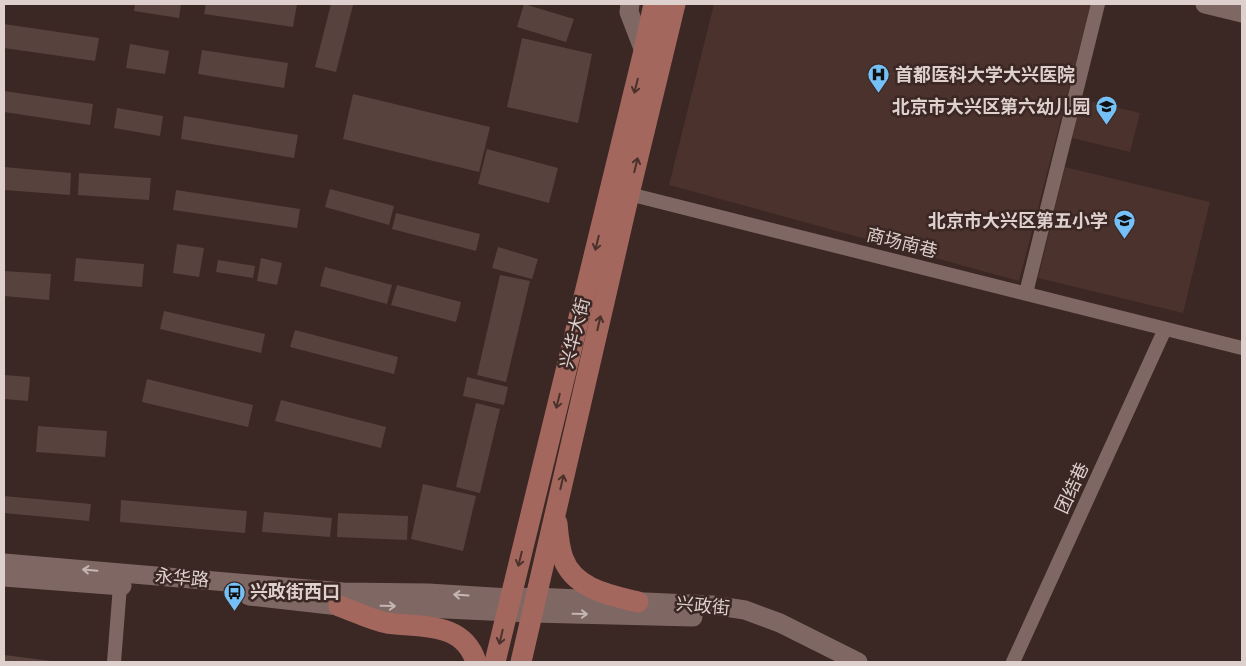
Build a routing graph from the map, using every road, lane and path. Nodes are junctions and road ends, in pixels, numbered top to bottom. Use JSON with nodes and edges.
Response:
{"nodes":[{"id":1,"x":630,"y":4,"type":"edge"},
{"id":2,"x":670,"y":4,"type":"edge"},
{"id":3,"x":1098,"y":4,"type":"edge"},
{"id":4,"x":1205,"y":4,"type":"edge"},
{"id":5,"x":1242,"y":13,"type":"edge"},
{"id":6,"x":644,"y":51,"type":"junction"},
{"id":7,"x":629,"y":194,"type":"junction"},
{"id":8,"x":1026,"y":293,"type":"junction"},
{"id":9,"x":1165,"y":329,"type":"junction"},
{"id":10,"x":1242,"y":348,"type":"edge"},
{"id":11,"x":555,"y":513,"type":"junction"},
{"id":12,"x":4,"y":563,"type":"edge"},
{"id":13,"x":4,"y":577,"type":"edge"},
{"id":14,"x":120,"y":586,"type":"junction"},
{"id":15,"x":638,"y":602,"type":"junction"},
{"id":16,"x":534,"y":605,"type":"junction"},
{"id":17,"x":339,"y":606,"type":"junction"},
{"id":18,"x":508,"y":606,"type":"junction"},
{"id":19,"x":114,"y":662,"type":"edge"},
{"id":20,"x":476,"y":662,"type":"edge"},
{"id":21,"x":495,"y":662,"type":"edge"},
{"id":22,"x":521,"y":662,"type":"edge"},
{"id":23,"x":843,"y":662,"type":"edge"},
{"id":24,"x":858,"y":662,"type":"edge"},
{"id":25,"x":1013,"y":662,"type":"edge"}],
"edges":[{"from":1,"to":6,"type":"main road"},
{"from":2,"to":6,"type":"main road","name":"兴华大街"},
{"from":7,"to":2,"type":"main road","name":"兴华大街","one_way":true},
{"from":3,"to":8,"type":"street"},
{"from":4,"to":5,"type":"main road"},
{"from":6,"to":18,"type":"main road","name":"兴华大街","one_way":true},
{"from":7,"to":8,"type":"street","name":"商场南巷"},
{"from":11,"to":7,"type":"main road","name":"兴华大街","one_way":true},
{"from":8,"to":9,"type":"street","name":"商场南巷"},
{"from":9,"to":10,"type":"street","name":"商场南巷"},
{"from":9,"to":25,"type":"street","name":"团结巷"},
{"from":11,"to":15,"type":"main road"},
{"from":11,"to":16,"type":"main road","name":"兴华大街"},
{"from":18,"to":12,"type":"main road","name":"永华路","one_way":true},
{"from":13,"to":14,"type":"main road","name":"永华路"},
{"from":14,"to":17,"type":"main road","name":"永华路"},
{"from":14,"to":19,"type":"street"},
{"from":15,"to":16,"type":"main road","name":"兴政街"},
{"from":15,"to":24,"type":"main road","name":"兴政街"},
{"from":16,"to":18,"type":"main road"},
{"from":16,"to":22,"type":"main road","name":"兴华大街"},
{"from":16,"to":23,"type":"main road","name":"兴政街","one_way":true},
{"from":17,"to":18,"type":"main road","name":"永华路","one_way":true},
{"from":17,"to":20,"type":"main road"},
{"from":18,"to":21,"type":"main road","name":"兴华大街","one_way":true}]}
